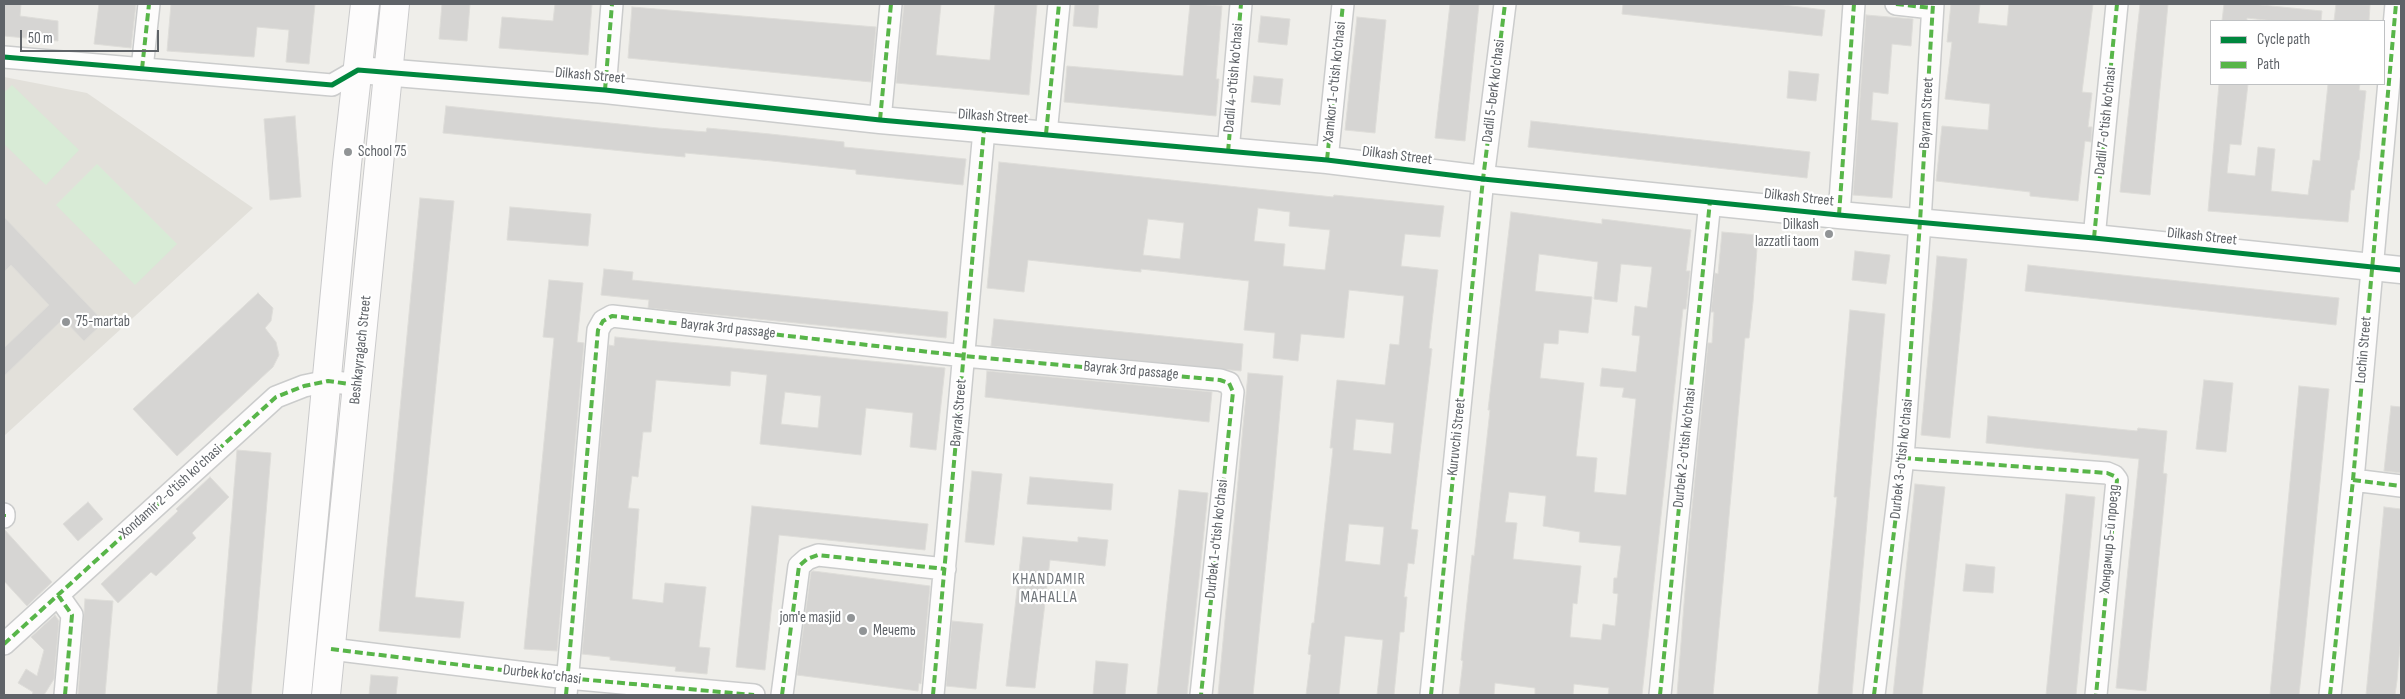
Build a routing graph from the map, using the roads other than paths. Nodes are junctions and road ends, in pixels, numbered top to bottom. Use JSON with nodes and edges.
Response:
{"nodes":[{"id":1,"x":149,"y":4,"type":"edge"},
{"id":2,"x":365,"y":4,"type":"edge"},
{"id":3,"x":395,"y":4,"type":"edge"},
{"id":4,"x":612,"y":4,"type":"edge"},
{"id":5,"x":891,"y":4,"type":"edge"},
{"id":6,"x":1059,"y":4,"type":"edge"},
{"id":7,"x":1241,"y":4,"type":"edge"},
{"id":8,"x":1343,"y":4,"type":"edge"},
{"id":9,"x":1505,"y":4,"type":"edge"},
{"id":10,"x":1854,"y":4,"type":"edge"},
{"id":11,"x":1896,"y":4,"type":"edge"},
{"id":12,"x":2117,"y":4,"type":"edge"},
{"id":13,"x":2396,"y":4,"type":"edge"},
{"id":14,"x":1933,"y":6,"type":"edge"},
{"id":15,"x":4,"y":57,"type":"edge"},
{"id":16,"x":142,"y":69,"type":"junction"},
{"id":17,"x":358,"y":70,"type":"junction"},
{"id":18,"x":388,"y":72,"type":"junction"},
{"id":19,"x":605,"y":90,"type":"junction"},
{"id":20,"x":880,"y":120,"type":"junction"},
{"id":21,"x":984,"y":130,"type":"junction"},
{"id":22,"x":1046,"y":134,"type":"junction"},
{"id":23,"x":1228,"y":152,"type":"junction"},
{"id":24,"x":1327,"y":160,"type":"junction"},
{"id":25,"x":1483,"y":179,"type":"junction"},
{"id":26,"x":1710,"y":201,"type":"junction"},
{"id":27,"x":1839,"y":215,"type":"junction"},
{"id":28,"x":1920,"y":222,"type":"junction"},
{"id":29,"x":2094,"y":238,"type":"junction"},
{"id":30,"x":2371,"y":266,"type":"junction"},
{"id":31,"x":2401,"y":270,"type":"edge"},
{"id":32,"x":965,"y":356,"type":"junction"},
{"id":33,"x":328,"y":382,"type":"junction"},
{"id":34,"x":1229,"y":383,"type":"joint"},
{"id":35,"x":357,"y":385,"type":"junction"},
{"id":36,"x":1904,"y":458,"type":"junction"},
{"id":37,"x":2353,"y":480,"type":"junction"},
{"id":38,"x":2401,"y":486,"type":"edge"},
{"id":39,"x":945,"y":569,"type":"junction"},
{"id":40,"x":58,"y":595,"type":"junction"},
{"id":41,"x":4,"y":644,"type":"edge"},
{"id":42,"x":331,"y":649,"type":"junction"},
{"id":43,"x":566,"y":687,"type":"edge"},
{"id":44,"x":65,"y":695,"type":"edge"},
{"id":45,"x":297,"y":695,"type":"edge"},
{"id":46,"x":326,"y":695,"type":"edge"},
{"id":47,"x":754,"y":695,"type":"edge"},
{"id":48,"x":782,"y":695,"type":"edge"},
{"id":49,"x":933,"y":695,"type":"edge"},
{"id":50,"x":1201,"y":695,"type":"edge"},
{"id":51,"x":1431,"y":695,"type":"edge"},
{"id":52,"x":1660,"y":695,"type":"edge"},
{"id":53,"x":1874,"y":695,"type":"edge"},
{"id":54,"x":2096,"y":695,"type":"edge"},
{"id":55,"x":2330,"y":695,"type":"edge"}],
"edges":[{"from":1,"to":16,"type":"street"},
{"from":2,"to":17,"type":"main road","name":"Beshkayragach Street"},
{"from":3,"to":18,"type":"main road","name":"Beshkayragach Street"},
{"from":4,"to":19,"type":"street"},
{"from":5,"to":20,"type":"street"},
{"from":6,"to":22,"type":"street"},
{"from":7,"to":23,"type":"street","name":"Dadil 4-o'tish ko'chasi"},
{"from":8,"to":24,"type":"street","name":"Xamkor 1-o'tish ko'chasi"},
{"from":9,"to":25,"type":"street","name":"Dadil 5-berk ko'chasi"},
{"from":10,"to":27,"type":"street"},
{"from":11,"to":14,"type":"street"},
{"from":12,"to":29,"type":"street","name":"Dadil 7-o'tish ko'chasi"},
{"from":13,"to":30,"type":"street","name":"Lochin Street"},
{"from":14,"to":28,"type":"street","name":"Bayram Street"},
{"from":15,"to":16,"type":"street"},
{"from":16,"to":17,"type":"street"},
{"from":17,"to":18,"type":"street","name":"Dilkash Street"},
{"from":17,"to":33,"type":"main road","name":"Beshkayragach Street"},
{"from":18,"to":19,"type":"street","name":"Dilkash Street"},
{"from":18,"to":35,"type":"main road","name":"Beshkayragach Street"},
{"from":19,"to":20,"type":"street","name":"Dilkash Street"},
{"from":20,"to":21,"type":"street","name":"Dilkash Street"},
{"from":21,"to":22,"type":"street","name":"Dilkash Street"},
{"from":21,"to":32,"type":"street","name":"Bayrak Street"},
{"from":22,"to":23,"type":"street","name":"Dilkash Street"},
{"from":23,"to":24,"type":"street","name":"Dilkash Street"},
{"from":24,"to":25,"type":"street","name":"Dilkash Street"},
{"from":25,"to":26,"type":"street","name":"Dilkash Street"},
{"from":25,"to":51,"type":"street","name":"Kuruvchi Street"},
{"from":26,"to":27,"type":"street","name":"Dilkash Street"},
{"from":26,"to":52,"type":"street","name":"Durbek 2-o'tish ko'chasi"},
{"from":27,"to":28,"type":"street","name":"Dilkash Street"},
{"from":28,"to":29,"type":"street","name":"Dilkash Street"},
{"from":28,"to":36,"type":"street","name":"Durbek 3-o'tish ko'chasi"},
{"from":29,"to":30,"type":"street","name":"Dilkash Street"},
{"from":30,"to":31,"type":"street","name":"Dilkash Street"},
{"from":30,"to":37,"type":"street","name":"Lochin Street"},
{"from":32,"to":34,"type":"street","name":"Bayrak 3rd passage"},
{"from":32,"to":39,"type":"street","name":"Bayrak Street"},
{"from":32,"to":43,"type":"street","name":"Bayrak 3rd passage"},
{"from":33,"to":35,"type":"street","name":"Xondamir 2-o'tish ko'chasi"},
{"from":33,"to":40,"type":"street","name":"Xondamir 2-o'tish ko'chasi"},
{"from":33,"to":45,"type":"main road","name":"Beshkayragach Street"},
{"from":34,"to":50,"type":"street","name":"Durbek 1-o'tish ko'chasi"},
{"from":35,"to":42,"type":"main road","name":"Beshkayragach Street"},
{"from":36,"to":53,"type":"street","name":"Durbek 3-o'tish ko'chasi"},
{"from":36,"to":54,"type":"street","name":"Хондамир 5-й проезд"},
{"from":37,"to":38,"type":"street"},
{"from":37,"to":55,"type":"street","name":"Lochin Street"},
{"from":39,"to":48,"type":"street"},
{"from":39,"to":49,"type":"street","name":"Bayrak Street"},
{"from":40,"to":41,"type":"street","name":"Xondamir 2-o'tish ko'chasi"},
{"from":40,"to":44,"type":"street"},
{"from":42,"to":43,"type":"street","name":"Durbek ko'chasi"},
{"from":42,"to":46,"type":"main road","name":"Beshkayragach Street"},
{"from":43,"to":47,"type":"street","name":"Durbek ko'chasi"}]}
